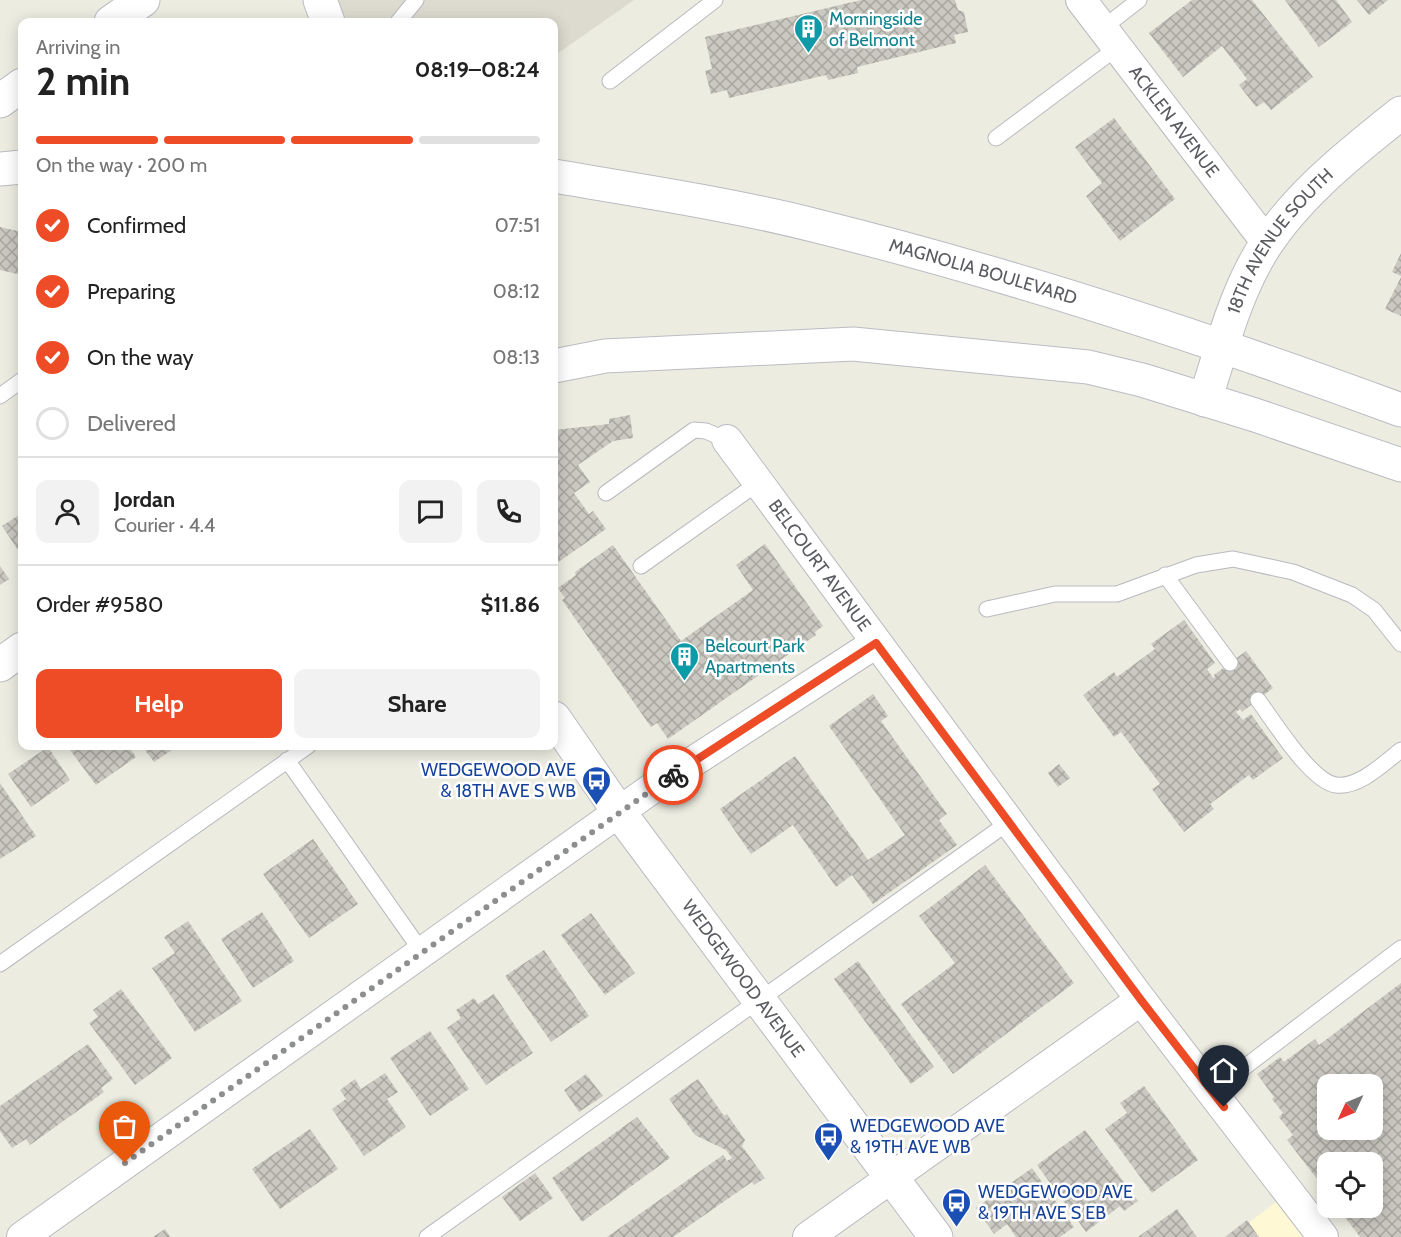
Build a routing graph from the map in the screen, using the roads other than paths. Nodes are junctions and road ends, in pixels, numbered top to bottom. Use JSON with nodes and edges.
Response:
{"nodes":[{"id":1,"x":142,"y":0,"type":"edge"},
{"id":2,"x":320,"y":0,"type":"edge"},
{"id":3,"x":416,"y":0,"type":"edge"},
{"id":4,"x":716,"y":0,"type":"edge"},
{"id":5,"x":1081,"y":0,"type":"edge"},
{"id":6,"x":1139,"y":0,"type":"edge"},
{"id":7,"x":117,"y":18,"type":"edge"},
{"id":8,"x":327,"y":18,"type":"edge"},
{"id":9,"x":401,"y":18,"type":"edge"},
{"id":10,"x":1111,"y":38,"type":"junction"},
{"id":11,"x":610,"y":81,"type":"dead end"},
{"id":12,"x":18,"y":88,"type":"edge"},
{"id":13,"x":0,"y":101,"type":"edge"},
{"id":14,"x":1401,"y":113,"type":"edge"},
{"id":15,"x":996,"y":138,"type":"dead end"},
{"id":16,"x":18,"y":167,"type":"edge"},
{"id":17,"x":0,"y":169,"type":"edge"},
{"id":18,"x":558,"y":177,"type":"edge"},
{"id":19,"x":1267,"y":243,"type":"junction"},
{"id":20,"x":1222,"y":347,"type":"junction"},
{"id":21,"x":558,"y":365,"type":"edge"},
{"id":22,"x":18,"y":383,"type":"edge"},
{"id":23,"x":0,"y":396,"type":"edge"},
{"id":24,"x":1204,"y":400,"type":"junction"},
{"id":25,"x":1401,"y":410,"type":"edge"},
{"id":26,"x":727,"y":440,"type":"joint"},
{"id":27,"x":1401,"y":465,"type":"edge"},
{"id":28,"x":758,"y":483,"type":"junction"},
{"id":29,"x":606,"y":493,"type":"dead end"},
{"id":30,"x":641,"y":566,"type":"dead end"},
{"id":31,"x":1165,"y":576,"type":"junction"},
{"id":32,"x":987,"y":609,"type":"dead end"},
{"id":33,"x":876,"y":643,"type":"junction"},
{"id":34,"x":1401,"y":644,"type":"edge"},
{"id":35,"x":18,"y":652,"type":"edge"},
{"id":36,"x":1230,"y":663,"type":"dead end"},
{"id":37,"x":0,"y":665,"type":"edge"},
{"id":38,"x":1258,"y":700,"type":"dead end"},
{"id":39,"x":558,"y":724,"type":"edge"},
{"id":40,"x":302,"y":750,"type":"edge"},
{"id":41,"x":1401,"y":750,"type":"edge"},
{"id":42,"x":287,"y":760,"type":"junction"},
{"id":43,"x":619,"y":812,"type":"junction"},
{"id":44,"x":1009,"y":822,"type":"junction"},
{"id":45,"x":1401,"y":948,"type":"edge"},
{"id":46,"x":422,"y":952,"type":"junction"},
{"id":47,"x":0,"y":964,"type":"edge"},
{"id":48,"x":760,"y":1000,"type":"junction"},
{"id":49,"x":1141,"y":1000,"type":"junction"},
{"id":50,"x":1212,"y":1092,"type":"junction"},
{"id":51,"x":892,"y":1177,"type":"junction"},
{"id":52,"x":21,"y":1237,"type":"edge"},
{"id":53,"x":427,"y":1237,"type":"edge"},
{"id":54,"x":808,"y":1237,"type":"edge"},
{"id":55,"x":936,"y":1237,"type":"edge"},
{"id":56,"x":1323,"y":1237,"type":"edge"}],
"edges":[{"from":1,"to":7,"type":"main road"},
{"from":2,"to":8,"type":"main road"},
{"from":3,"to":9,"type":"lane"},
{"from":4,"to":11,"type":"lane"},
{"from":5,"to":10,"type":"street","name":"ACKLEN AVENUE"},
{"from":6,"to":10,"type":"lane"},
{"from":10,"to":15,"type":"lane"},
{"from":10,"to":19,"type":"street","name":"ACKLEN AVENUE"},
{"from":12,"to":13,"type":"main road"},
{"from":14,"to":19,"type":"main road","name":"18TH AVENUE SOUTH"},
{"from":16,"to":17,"type":"main road"},
{"from":18,"to":20,"type":"main road","name":"MAGNOLIA BOULEVARD"},
{"from":19,"to":20,"type":"main road","name":"18TH AVENUE SOUTH"},
{"from":20,"to":24,"type":"main road","name":"18TH AVENUE SOUTH"},
{"from":20,"to":25,"type":"main road","name":"MAGNOLIA BOULEVARD"},
{"from":21,"to":24,"type":"main road"},
{"from":22,"to":23,"type":"lane"},
{"from":24,"to":27,"type":"main road"},
{"from":26,"to":28,"type":"street","name":"BELCOURT AVENUE"},
{"from":26,"to":29,"type":"lane"},
{"from":28,"to":30,"type":"lane"},
{"from":28,"to":33,"type":"street","name":"BELCOURT AVENUE"},
{"from":31,"to":32,"type":"lane"},
{"from":31,"to":34,"type":"lane"},
{"from":31,"to":36,"type":"lane"},
{"from":33,"to":43,"type":"street"},
{"from":33,"to":44,"type":"street","name":"BELCOURT AVENUE"},
{"from":35,"to":37,"type":"main road"},
{"from":38,"to":41,"type":"lane"},
{"from":39,"to":43,"type":"main road","name":"WEDGEWOOD AVENUE"},
{"from":40,"to":42,"type":"lane"},
{"from":42,"to":46,"type":"lane"},
{"from":42,"to":47,"type":"lane"},
{"from":43,"to":46,"type":"street"},
{"from":43,"to":48,"type":"main road","name":"WEDGEWOOD AVENUE"},
{"from":44,"to":48,"type":"lane"},
{"from":44,"to":49,"type":"street","name":"BELCOURT AVENUE"},
{"from":45,"to":50,"type":"lane"},
{"from":46,"to":52,"type":"street"},
{"from":48,"to":51,"type":"main road","name":"WEDGEWOOD AVENUE"},
{"from":48,"to":53,"type":"lane"},
{"from":49,"to":50,"type":"street","name":"BELCOURT AVENUE"},
{"from":49,"to":51,"type":"street"},
{"from":50,"to":56,"type":"street","name":"BELCOURT AVENUE"},
{"from":51,"to":54,"type":"street"},
{"from":51,"to":55,"type":"main road","name":"WEDGEWOOD AVENUE"}]}
